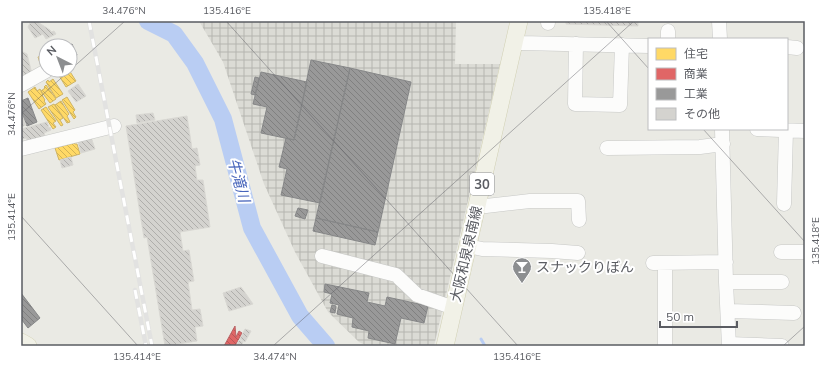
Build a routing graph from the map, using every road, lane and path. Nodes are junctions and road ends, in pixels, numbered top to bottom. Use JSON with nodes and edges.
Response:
{"nodes":[{"id":1,"x":519,"y":21,"type":"edge"},
{"id":2,"x":719,"y":21,"type":"edge"},
{"id":3,"x":720,"y":38,"type":"edge"},
{"id":4,"x":514,"y":41,"type":"junction"},
{"id":5,"x":576,"y":44,"type":"junction"},
{"id":6,"x":622,"y":45,"type":"junction"},
{"id":7,"x":648,"y":46,"type":"edge"},
{"id":8,"x":38,"y":75,"type":"edge"},
{"id":9,"x":21,"y":85,"type":"edge"},
{"id":10,"x":114,"y":126,"type":"dead end"},
{"id":11,"x":722,"y":130,"type":"edge"},
{"id":12,"x":786,"y":130,"type":"joint"},
{"id":13,"x":805,"y":131,"type":"edge"},
{"id":14,"x":723,"y":144,"type":"junction"},
{"id":15,"x":607,"y":148,"type":"dead end"},
{"id":16,"x":21,"y":149,"type":"edge"},
{"id":17,"x":478,"y":204,"type":"junction"},
{"id":18,"x":784,"y":204,"type":"dead end"},
{"id":19,"x":579,"y":220,"type":"dead end"},
{"id":20,"x":468,"y":246,"type":"junction"},
{"id":21,"x":781,"y":252,"type":"dead end"},
{"id":22,"x":578,"y":253,"type":"dead end"},
{"id":23,"x":801,"y":255,"type":"edge"},
{"id":24,"x":322,"y":256,"type":"dead end"},
{"id":25,"x":726,"y":262,"type":"junction"},
{"id":26,"x":726,"y":282,"type":"junction"},
{"id":27,"x":782,"y":282,"type":"dead end"},
{"id":28,"x":454,"y":308,"type":"junction"},
{"id":29,"x":728,"y":311,"type":"junction"},
{"id":30,"x":794,"y":313,"type":"dead end"},
{"id":31,"x":21,"y":342,"type":"edge"},
{"id":32,"x":729,"y":345,"type":"edge"},
{"id":33,"x":28,"y":346,"type":"edge"},
{"id":34,"x":445,"y":346,"type":"edge"},
{"id":35,"x":665,"y":346,"type":"edge"},
{"id":36,"x":782,"y":346,"type":"edge"}],
"edges":[{"from":1,"to":4,"type":"main road","name":"大阪和泉泉南線","number":"30"},
{"from":2,"to":3,"type":"street"},
{"from":4,"to":5,"type":"street"},
{"from":4,"to":17,"type":"main road","name":"大阪和泉泉南線","number":"30"},
{"from":5,"to":6,"type":"street"},
{"from":5,"to":6,"type":"street"},
{"from":6,"to":7,"type":"street"},
{"from":8,"to":9,"type":"street"},
{"from":10,"to":16,"type":"street"},
{"from":11,"to":14,"type":"street"},
{"from":12,"to":13,"type":"street"},
{"from":12,"to":18,"type":"street"},
{"from":14,"to":15,"type":"street"},
{"from":14,"to":25,"type":"street"},
{"from":17,"to":19,"type":"street"},
{"from":17,"to":20,"type":"main road","name":"大阪和泉泉南線","number":"30"},
{"from":20,"to":22,"type":"street"},
{"from":20,"to":28,"type":"main road","name":"大阪和泉泉南線","number":"30"},
{"from":21,"to":23,"type":"street"},
{"from":24,"to":28,"type":"street"},
{"from":25,"to":26,"type":"street"},
{"from":25,"to":35,"type":"street"},
{"from":26,"to":27,"type":"street"},
{"from":26,"to":29,"type":"street"},
{"from":28,"to":34,"type":"main road","name":"大阪和泉泉南線","number":"30"},
{"from":29,"to":30,"type":"street"},
{"from":29,"to":32,"type":"street"},
{"from":31,"to":33,"type":"main road"},
{"from":32,"to":36,"type":"street"}]}
